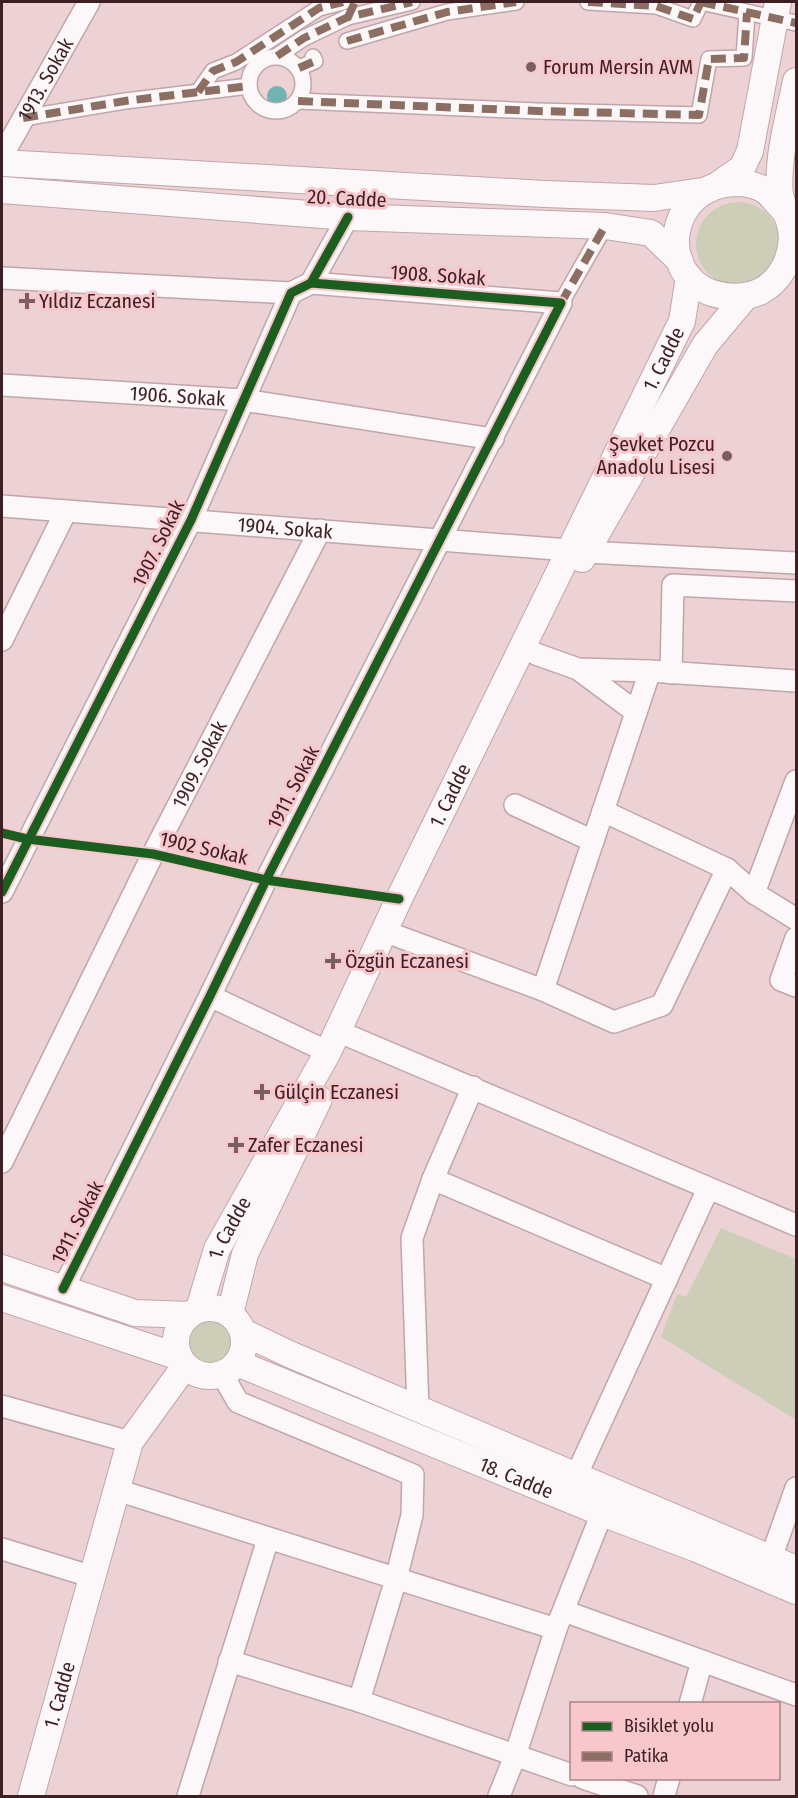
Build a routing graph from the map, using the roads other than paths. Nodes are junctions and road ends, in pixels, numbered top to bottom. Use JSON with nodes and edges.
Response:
{"nodes":[{"id":1,"x":89,"y":2,"type":"edge"},
{"id":2,"x":343,"y":2,"type":"edge"},
{"id":3,"x":355,"y":2,"type":"edge"},
{"id":4,"x":412,"y":2,"type":"edge"},
{"id":5,"x":516,"y":2,"type":"edge"},
{"id":6,"x":588,"y":2,"type":"edge"},
{"id":7,"x":701,"y":2,"type":"edge"},
{"id":8,"x":747,"y":13,"type":"junction"},
{"id":9,"x":782,"y":15,"type":"edge"},
{"id":10,"x":348,"y":17,"type":"junction"},
{"id":11,"x":347,"y":40,"type":"dead end"},
{"id":12,"x":277,"y":56,"type":"junction"},
{"id":13,"x":313,"y":57,"type":"dead end"},
{"id":14,"x":299,"y":68,"type":"junction"},
{"id":15,"x":796,"y":81,"type":"edge"},
{"id":16,"x":249,"y":86,"type":"junction"},
{"id":17,"x":198,"y":92,"type":"junction"},
{"id":18,"x":298,"y":101,"type":"junction"},
{"id":19,"x":22,"y":118,"type":"junction"},
{"id":20,"x":2,"y":156,"type":"edge"},
{"id":21,"x":2,"y":163,"type":"edge"},
{"id":22,"x":711,"y":187,"type":"junction"},
{"id":23,"x":2,"y":190,"type":"edge"},
{"id":24,"x":348,"y":217,"type":"junction"},
{"id":25,"x":790,"y":220,"type":"edge"},
{"id":26,"x":605,"y":226,"type":"junction"},
{"id":27,"x":685,"y":269,"type":"junction"},
{"id":28,"x":2,"y":278,"type":"edge"},
{"id":29,"x":311,"y":283,"type":"junction"},
{"id":30,"x":796,"y":286,"type":"edge"},
{"id":31,"x":291,"y":293,"type":"junction"},
{"id":32,"x":754,"y":293,"type":"junction"},
{"id":33,"x":561,"y":303,"type":"junction"},
{"id":34,"x":2,"y":385,"type":"edge"},
{"id":35,"x":243,"y":400,"type":"junction"},
{"id":36,"x":493,"y":439,"type":"junction"},
{"id":37,"x":2,"y":506,"type":"edge"},
{"id":38,"x":66,"y":511,"type":"junction"},
{"id":39,"x":190,"y":520,"type":"junction"},
{"id":40,"x":320,"y":530,"type":"junction"},
{"id":41,"x":440,"y":540,"type":"junction"},
{"id":42,"x":578,"y":551,"type":"junction"},
{"id":43,"x":796,"y":563,"type":"edge"},
{"id":44,"x":796,"y":591,"type":"edge"},
{"id":45,"x":2,"y":640,"type":"edge"},
{"id":46,"x":536,"y":654,"type":"junction"},
{"id":47,"x":578,"y":669,"type":"junction"},
{"id":48,"x":650,"y":671,"type":"junction"},
{"id":49,"x":671,"y":673,"type":"junction"},
{"id":50,"x":794,"y":683,"type":"edge"},
{"id":51,"x":636,"y":712,"type":"junction"},
{"id":52,"x":796,"y":781,"type":"edge"},
{"id":53,"x":515,"y":805,"type":"dead end"},
{"id":54,"x":603,"y":812,"type":"junction"},
{"id":55,"x":593,"y":841,"type":"junction"},
{"id":56,"x":727,"y":869,"type":"junction"},
{"id":57,"x":2,"y":892,"type":"edge"},
{"id":58,"x":754,"y":893,"type":"junction"},
{"id":59,"x":796,"y":919,"type":"edge"},
{"id":60,"x":397,"y":936,"type":"junction"},
{"id":61,"x":796,"y":938,"type":"edge"},
{"id":62,"x":796,"y":986,"type":"edge"},
{"id":63,"x":543,"y":990,"type":"junction"},
{"id":64,"x":210,"y":996,"type":"junction"},
{"id":65,"x":349,"y":1036,"type":"junction"},
{"id":66,"x":328,"y":1052,"type":"junction"},
{"id":67,"x":472,"y":1087,"type":"junction"},
{"id":68,"x":2,"y":1162,"type":"edge"},
{"id":69,"x":433,"y":1179,"type":"junction"},
{"id":70,"x":708,"y":1189,"type":"junction"},
{"id":71,"x":796,"y":1225,"type":"edge"},
{"id":72,"x":2,"y":1268,"type":"edge"},
{"id":73,"x":668,"y":1279,"type":"junction"},
{"id":74,"x":63,"y":1289,"type":"junction"},
{"id":75,"x":2,"y":1298,"type":"edge"},
{"id":76,"x":194,"y":1312,"type":"junction"},
{"id":77,"x":237,"y":1323,"type":"junction"},
{"id":78,"x":182,"y":1361,"type":"junction"},
{"id":79,"x":229,"y":1368,"type":"junction"},
{"id":80,"x":2,"y":1406,"type":"edge"},
{"id":81,"x":418,"y":1409,"type":"junction"},
{"id":82,"x":130,"y":1442,"type":"junction"},
{"id":83,"x":576,"y":1476,"type":"junction"},
{"id":84,"x":796,"y":1488,"type":"edge"},
{"id":85,"x":117,"y":1490,"type":"junction"},
{"id":86,"x":602,"y":1513,"type":"junction"},
{"id":87,"x":267,"y":1539,"type":"junction"},
{"id":88,"x":2,"y":1549,"type":"edge"},
{"id":89,"x":771,"y":1558,"type":"junction"},
{"id":90,"x":796,"y":1569,"type":"edge"},
{"id":91,"x":93,"y":1577,"type":"junction"},
{"id":92,"x":396,"y":1579,"type":"junction"},
{"id":93,"x":796,"y":1591,"type":"edge"},
{"id":94,"x":560,"y":1620,"type":"junction"},
{"id":95,"x":229,"y":1661,"type":"junction"},
{"id":96,"x":702,"y":1661,"type":"junction"},
{"id":97,"x":796,"y":1695,"type":"edge"},
{"id":98,"x":359,"y":1701,"type":"junction"},
{"id":99,"x":691,"y":1702,"type":"edge"},
{"id":100,"x":515,"y":1756,"type":"junction"},
{"id":101,"x":570,"y":1774,"type":"edge"},
{"id":102,"x":586,"y":1780,"type":"edge"},
{"id":103,"x":669,"y":1780,"type":"edge"},
{"id":104,"x":31,"y":1797,"type":"edge"},
{"id":105,"x":188,"y":1797,"type":"edge"},
{"id":106,"x":499,"y":1797,"type":"edge"},
{"id":107,"x":637,"y":1797,"type":"edge"},
{"id":108,"x":664,"y":1797,"type":"edge"}],
"edges":[{"from":1,"to":19,"type":"street","name":"1913. Sokak"},
{"from":2,"to":17,"type":"street"},
{"from":3,"to":10,"type":"street"},
{"from":4,"to":10,"type":"street"},
{"from":5,"to":11,"type":"street"},
{"from":6,"to":7,"type":"street"},
{"from":7,"to":8,"type":"street"},
{"from":8,"to":9,"type":"street"},
{"from":8,"to":18,"type":"street"},
{"from":9,"to":22,"type":"street"},
{"from":10,"to":12,"type":"street"},
{"from":12,"to":14,"type":"street"},
{"from":12,"to":16,"type":"street"},
{"from":13,"to":14,"type":"street"},
{"from":14,"to":18,"type":"street"},
{"from":15,"to":25,"type":"street"},
{"from":16,"to":17,"type":"street"},
{"from":16,"to":18,"type":"street"},
{"from":17,"to":19,"type":"street"},
{"from":19,"to":20,"type":"street","name":"1913. Sokak"},
{"from":21,"to":22,"type":"street","name":"20. Cadde"},
{"from":22,"to":25,"type":"street"},
{"from":22,"to":27,"type":"street"},
{"from":23,"to":24,"type":"street","name":"20. Cadde"},
{"from":24,"to":26,"type":"street","name":"20. Cadde"},
{"from":24,"to":29,"type":"street"},
{"from":25,"to":32,"type":"street"},
{"from":26,"to":27,"type":"street","name":"20. Cadde"},
{"from":26,"to":33,"type":"street"},
{"from":27,"to":32,"type":"street"},
{"from":27,"to":42,"type":"street","name":"1. Cadde"},
{"from":28,"to":31,"type":"street"},
{"from":29,"to":31,"type":"street"},
{"from":29,"to":33,"type":"street","name":"1908. Sokak"},
{"from":30,"to":32,"type":"street"},
{"from":31,"to":35,"type":"street","name":"1907. Sokak"},
{"from":32,"to":42,"type":"street","name":"1. Cadde"},
{"from":33,"to":36,"type":"street","name":"1911. Sokak"},
{"from":34,"to":35,"type":"street","name":"1906. Sokak"},
{"from":35,"to":36,"type":"street","name":"1906. Sokak"},
{"from":35,"to":39,"type":"street","name":"1907. Sokak"},
{"from":36,"to":41,"type":"street","name":"1911. Sokak"},
{"from":37,"to":38,"type":"street","name":"1904. Sokak"},
{"from":38,"to":39,"type":"street","name":"1904. Sokak"},
{"from":38,"to":45,"type":"street"},
{"from":39,"to":40,"type":"street","name":"1904. Sokak"},
{"from":39,"to":57,"type":"street","name":"1907. Sokak"},
{"from":40,"to":41,"type":"street","name":"1904. Sokak"},
{"from":40,"to":68,"type":"street","name":"1909. Sokak"},
{"from":41,"to":42,"type":"street","name":"1904. Sokak"},
{"from":41,"to":64,"type":"street","name":"1911. Sokak"},
{"from":42,"to":43,"type":"street","name":"1904. Sokak"},
{"from":42,"to":46,"type":"street","name":"1. Cadde"},
{"from":42,"to":66,"type":"street","name":"1. Cadde"},
{"from":44,"to":49,"type":"street"},
{"from":46,"to":47,"type":"street"},
{"from":46,"to":60,"type":"street","name":"1. Cadde"},
{"from":47,"to":48,"type":"street"},
{"from":47,"to":51,"type":"street"},
{"from":48,"to":49,"type":"street"},
{"from":48,"to":51,"type":"street"},
{"from":49,"to":50,"type":"street"},
{"from":51,"to":54,"type":"street"},
{"from":52,"to":58,"type":"street"},
{"from":53,"to":55,"type":"street"},
{"from":54,"to":55,"type":"street"},
{"from":54,"to":56,"type":"street"},
{"from":55,"to":63,"type":"street"},
{"from":56,"to":58,"type":"street"},
{"from":56,"to":63,"type":"street"},
{"from":58,"to":59,"type":"street"},
{"from":60,"to":63,"type":"street"},
{"from":60,"to":65,"type":"street","name":"1. Cadde"},
{"from":61,"to":62,"type":"street"},
{"from":64,"to":66,"type":"street"},
{"from":64,"to":74,"type":"street","name":"1911. Sokak"},
{"from":65,"to":67,"type":"street"},
{"from":65,"to":77,"type":"street","name":"1. Cadde"},
{"from":66,"to":76,"type":"street","name":"1. Cadde"},
{"from":67,"to":69,"type":"street"},
{"from":67,"to":70,"type":"street"},
{"from":69,"to":73,"type":"street"},
{"from":69,"to":81,"type":"street"},
{"from":70,"to":71,"type":"street"},
{"from":70,"to":73,"type":"street"},
{"from":72,"to":74,"type":"street"},
{"from":73,"to":83,"type":"street"},
{"from":74,"to":76,"type":"street"},
{"from":75,"to":78,"type":"street"},
{"from":76,"to":77,"type":"street"},
{"from":76,"to":78,"type":"street"},
{"from":77,"to":79,"type":"street"},
{"from":77,"to":81,"type":"street","name":"18. Cadde"},
{"from":78,"to":79,"type":"street"},
{"from":78,"to":82,"type":"street","name":"1. Cadde"},
{"from":79,"to":86,"type":"street","name":"18. Cadde"},
{"from":79,"to":92,"type":"street"},
{"from":80,"to":82,"type":"street"},
{"from":81,"to":83,"type":"street","name":"18. Cadde"},
{"from":82,"to":85,"type":"street","name":"1. Cadde"},
{"from":83,"to":89,"type":"street","name":"18. Cadde"},
{"from":84,"to":89,"type":"street"},
{"from":85,"to":87,"type":"street"},
{"from":85,"to":91,"type":"street","name":"1. Cadde"},
{"from":86,"to":93,"type":"street","name":"18. Cadde"},
{"from":86,"to":94,"type":"street"},
{"from":87,"to":92,"type":"street"},
{"from":87,"to":95,"type":"street"},
{"from":88,"to":91,"type":"street"},
{"from":89,"to":90,"type":"street","name":"18. Cadde"},
{"from":91,"to":104,"type":"street","name":"1. Cadde"},
{"from":92,"to":94,"type":"street"},
{"from":92,"to":98,"type":"street"},
{"from":94,"to":96,"type":"street"},
{"from":94,"to":100,"type":"street"},
{"from":95,"to":98,"type":"street"},
{"from":95,"to":105,"type":"street"},
{"from":96,"to":97,"type":"street"},
{"from":96,"to":99,"type":"street"},
{"from":98,"to":100,"type":"street"},
{"from":100,"to":101,"type":"street"},
{"from":100,"to":106,"type":"street"},
{"from":102,"to":107,"type":"street"},
{"from":103,"to":108,"type":"street"}]}
